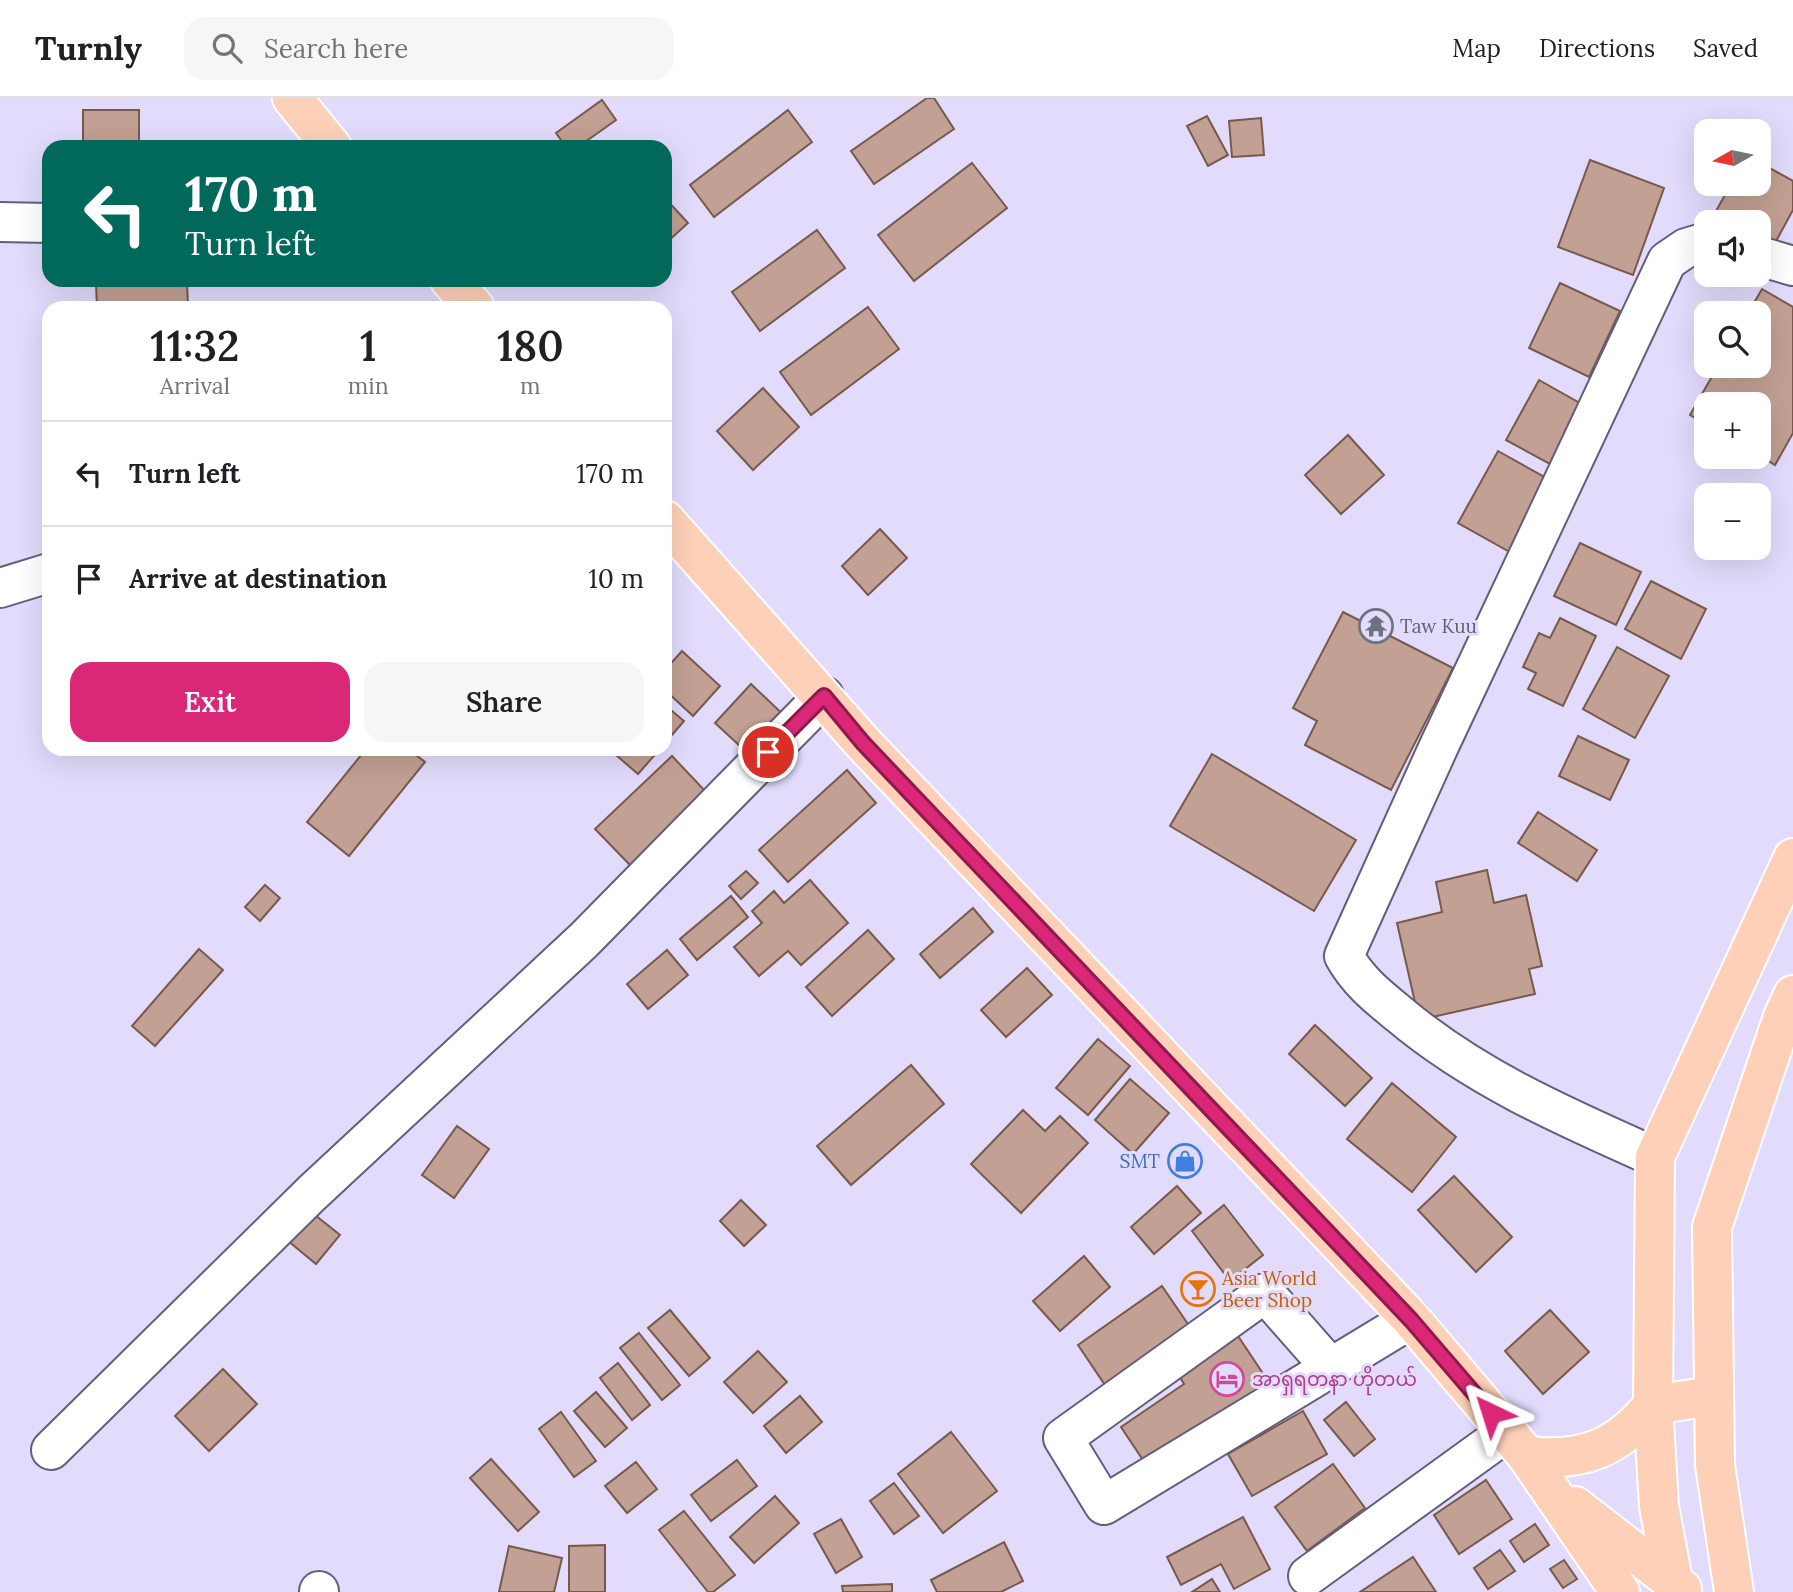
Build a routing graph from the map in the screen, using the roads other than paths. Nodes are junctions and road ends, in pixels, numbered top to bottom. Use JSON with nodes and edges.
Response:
{"nodes":[{"id":1,"x":292,"y":98,"type":"edge"},
{"id":2,"x":326,"y":140,"type":"edge"},
{"id":3,"x":0,"y":222,"type":"edge"},
{"id":4,"x":42,"y":223,"type":"edge"},
{"id":5,"x":1694,"y":246,"type":"edge"},
{"id":6,"x":1771,"y":260,"type":"edge"},
{"id":7,"x":1793,"y":266,"type":"edge"},
{"id":8,"x":456,"y":287,"type":"edge"},
{"id":9,"x":469,"y":301,"type":"edge"},
{"id":10,"x":672,"y":528,"type":"edge"},
{"id":11,"x":42,"y":575,"type":"edge"},
{"id":12,"x":0,"y":588,"type":"edge"},
{"id":13,"x":824,"y":696,"type":"junction"},
{"id":14,"x":1793,"y":858,"type":"edge"},
{"id":15,"x":1793,"y":995,"type":"edge"},
{"id":16,"x":1655,"y":1157,"type":"junction"},
{"id":17,"x":1411,"y":1320,"type":"junction"},
{"id":18,"x":1331,"y":1368,"type":"junction"},
{"id":19,"x":1712,"y":1396,"type":"junction"},
{"id":20,"x":1653,"y":1405,"type":"junction"},
{"id":21,"x":1517,"y":1444,"type":"junction"},
{"id":22,"x":51,"y":1450,"type":"dead end"},
{"id":23,"x":1551,"y":1488,"type":"junction"},
{"id":24,"x":1308,"y":1576,"type":"dead end"},
{"id":25,"x":1678,"y":1589,"type":"edge"},
{"id":26,"x":1620,"y":1592,"type":"edge"},
{"id":27,"x":1734,"y":1592,"type":"edge"}],
"edges":[{"from":1,"to":2,"type":"main road"},
{"from":3,"to":4,"type":"street"},
{"from":5,"to":16,"type":"street"},
{"from":6,"to":7,"type":"street"},
{"from":8,"to":9,"type":"main road"},
{"from":10,"to":13,"type":"main road"},
{"from":11,"to":12,"type":"street"},
{"from":13,"to":17,"type":"main road"},
{"from":13,"to":22,"type":"street"},
{"from":14,"to":16,"type":"main road"},
{"from":15,"to":19,"type":"main road"},
{"from":16,"to":20,"type":"main road"},
{"from":17,"to":18,"type":"street"},
{"from":17,"to":21,"type":"main road"},
{"from":18,"to":18,"type":"street"},
{"from":19,"to":20,"type":"main road"},
{"from":19,"to":27,"type":"main road"},
{"from":20,"to":21,"type":"main road"},
{"from":20,"to":25,"type":"main road"},
{"from":21,"to":23,"type":"main road"},
{"from":21,"to":24,"type":"street"},
{"from":23,"to":25,"type":"main road"},
{"from":23,"to":26,"type":"main road"}]}
